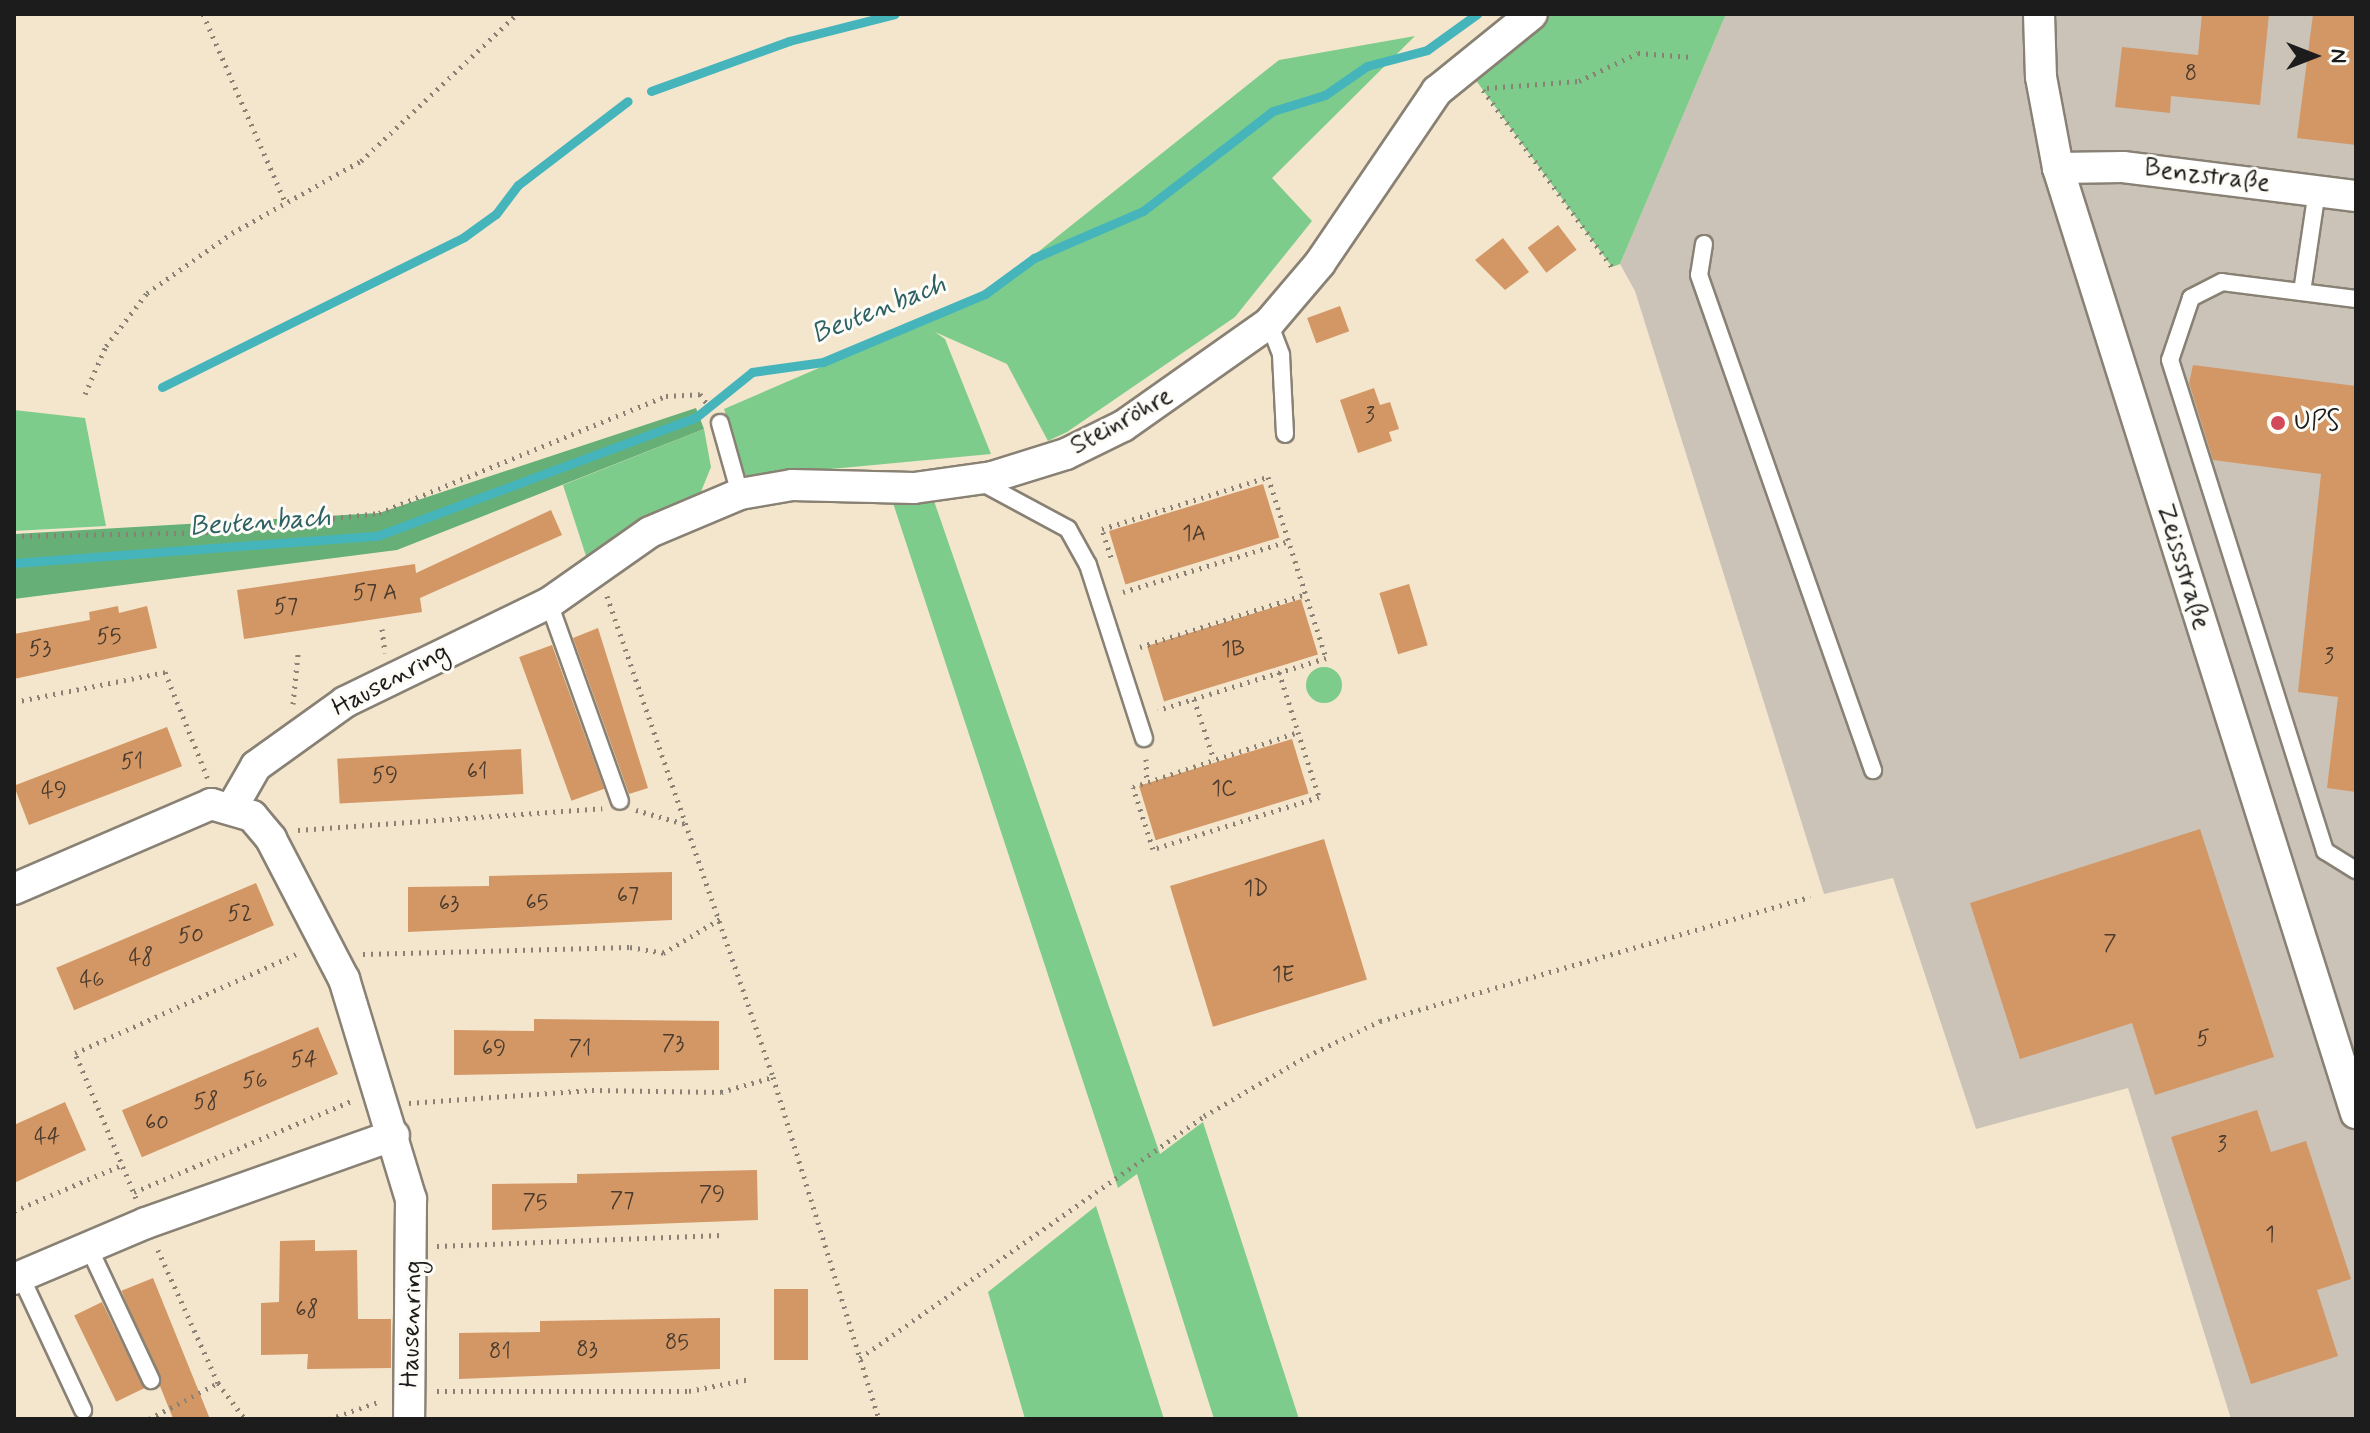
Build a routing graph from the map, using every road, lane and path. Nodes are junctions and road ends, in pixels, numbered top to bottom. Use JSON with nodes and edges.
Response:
{"nodes":[{"id":1,"x":203,"y":14,"type":"edge"},
{"id":2,"x":517,"y":14,"type":"edge"},
{"id":3,"x":1532,"y":14,"type":"edge"},
{"id":4,"x":2039,"y":14,"type":"edge"},
{"id":5,"x":1692,"y":57,"type":"dead end"},
{"id":6,"x":1464,"y":64,"type":"junction"},
{"id":7,"x":1482,"y":89,"type":"junction"},
{"id":8,"x":2058,"y":168,"type":"junction"},
{"id":9,"x":2317,"y":191,"type":"junction"},
{"id":10,"x":2356,"y":196,"type":"edge"},
{"id":11,"x":285,"y":202,"type":"junction"},
{"id":12,"x":1704,"y":244,"type":"dead end"},
{"id":13,"x":1612,"y":267,"type":"dead end"},
{"id":14,"x":2302,"y":292,"type":"junction"},
{"id":15,"x":2356,"y":299,"type":"edge"},
{"id":16,"x":1269,"y":323,"type":"junction"},
{"id":17,"x":85,"y":394,"type":"dead end"},
{"id":18,"x":700,"y":394,"type":"dead end"},
{"id":19,"x":720,"y":423,"type":"dead end"},
{"id":20,"x":1285,"y":434,"type":"dead end"},
{"id":21,"x":977,"y":480,"type":"junction"},
{"id":22,"x":740,"y":494,"type":"junction"},
{"id":23,"x":14,"y":536,"type":"edge"},
{"id":24,"x":1289,"y":541,"type":"junction"},
{"id":25,"x":1115,"y":567,"type":"dead end"},
{"id":26,"x":598,"y":570,"type":"junction"},
{"id":27,"x":1119,"y":579,"type":"dead end"},
{"id":28,"x":1306,"y":594,"type":"junction"},
{"id":29,"x":561,"y":595,"type":"junction"},
{"id":30,"x":1137,"y":635,"type":"dead end"},
{"id":31,"x":1140,"y":647,"type":"junction"},
{"id":32,"x":298,"y":654,"type":"dead end"},
{"id":33,"x":1145,"y":659,"type":"dead end"},
{"id":34,"x":1279,"y":672,"type":"junction"},
{"id":35,"x":1157,"y":697,"type":"dead end"},
{"id":36,"x":1194,"y":699,"type":"junction"},
{"id":37,"x":14,"y":702,"type":"edge"},
{"id":38,"x":1161,"y":709,"type":"junction"},
{"id":39,"x":1138,"y":716,"type":"junction"},
{"id":40,"x":1298,"y":732,"type":"junction"},
{"id":41,"x":1144,"y":738,"type":"dead end"},
{"id":42,"x":289,"y":740,"type":"junction"},
{"id":43,"x":1214,"y":760,"type":"junction"},
{"id":44,"x":1873,"y":770,"type":"dead end"},
{"id":45,"x":620,"y":801,"type":"junction"},
{"id":46,"x":222,"y":805,"type":"junction"},
{"id":47,"x":685,"y":824,"type":"junction"},
{"id":48,"x":271,"y":839,"type":"junction"},
{"id":49,"x":2356,"y":870,"type":"edge"},
{"id":50,"x":14,"y":889,"type":"edge"},
{"id":51,"x":1810,"y":897,"type":"dead end"},
{"id":52,"x":720,"y":919,"type":"junction"},
{"id":53,"x":330,"y":950,"type":"junction"},
{"id":54,"x":773,"y":1077,"type":"junction"},
{"id":55,"x":386,"y":1112,"type":"junction"},
{"id":56,"x":2356,"y":1113,"type":"edge"},
{"id":57,"x":122,"y":1165,"type":"junction"},
{"id":58,"x":134,"y":1192,"type":"junction"},
{"id":59,"x":14,"y":1211,"type":"edge"},
{"id":60,"x":146,"y":1223,"type":"junction"},
{"id":61,"x":722,"y":1235,"type":"dead end"},
{"id":62,"x":416,"y":1247,"type":"junction"},
{"id":63,"x":89,"y":1248,"type":"junction"},
{"id":64,"x":18,"y":1278,"type":"edge"},
{"id":65,"x":860,"y":1358,"type":"junction"},
{"id":66,"x":750,"y":1379,"type":"dead end"},
{"id":67,"x":151,"y":1380,"type":"dead end"},
{"id":68,"x":218,"y":1383,"type":"junction"},
{"id":69,"x":409,"y":1405,"type":"edge"},
{"id":70,"x":83,"y":1410,"type":"dead end"},
{"id":71,"x":149,"y":1419,"type":"edge"},
{"id":72,"x":245,"y":1419,"type":"edge"},
{"id":73,"x":329,"y":1419,"type":"edge"},
{"id":74,"x":879,"y":1419,"type":"edge"}],
"edges":[{"from":1,"to":11,"type":"path"},
{"from":2,"to":11,"type":"path"},
{"from":3,"to":6,"type":"street","name":"Steinröhre"},
{"from":4,"to":8,"type":"street","name":"Zeissstraße"},
{"from":5,"to":7,"type":"path"},
{"from":6,"to":7,"type":"path"},
{"from":6,"to":16,"type":"street","name":"Steinröhre"},
{"from":7,"to":13,"type":"path"},
{"from":8,"to":9,"type":"street","name":"Benzstraße"},
{"from":8,"to":56,"type":"street","name":"Zeissstraße"},
{"from":9,"to":10,"type":"street","name":"Benzstraße"},
{"from":9,"to":14,"type":"lane"},
{"from":11,"to":17,"type":"path"},
{"from":12,"to":44,"type":"lane"},
{"from":14,"to":15,"type":"lane"},
{"from":14,"to":49,"type":"lane"},
{"from":16,"to":20,"type":"lane"},
{"from":16,"to":21,"type":"street","name":"Steinröhre"},
{"from":18,"to":23,"type":"path"},
{"from":19,"to":22,"type":"lane"},
{"from":21,"to":22,"type":"street","name":"Steinröhre"},
{"from":21,"to":39,"type":"lane"},
{"from":22,"to":26,"type":"street","name":"Steinröhre"},
{"from":24,"to":25,"type":"path"},
{"from":24,"to":27,"type":"path"},
{"from":24,"to":28,"type":"path"},
{"from":26,"to":29,"type":"street","name":"Steinröhre"},
{"from":26,"to":47,"type":"path"},
{"from":28,"to":31,"type":"path"},
{"from":28,"to":34,"type":"path"},
{"from":29,"to":42,"type":"street","name":"Hausenring"},
{"from":29,"to":45,"type":"lane"},
{"from":30,"to":31,"type":"path"},
{"from":31,"to":33,"type":"path"},
{"from":32,"to":42,"type":"path"},
{"from":34,"to":36,"type":"path"},
{"from":34,"to":40,"type":"path"},
{"from":35,"to":38,"type":"path"},
{"from":36,"to":38,"type":"path"},
{"from":36,"to":43,"type":"path"},
{"from":37,"to":46,"type":"path"},
{"from":38,"to":39,"type":"path"},
{"from":39,"to":41,"type":"lane"},
{"from":40,"to":43,"type":"path"},
{"from":40,"to":43,"type":"path"},
{"from":42,"to":46,"type":"street","name":"Hausenring"},
{"from":45,"to":47,"type":"path"},
{"from":45,"to":48,"type":"path"},
{"from":46,"to":48,"type":"street","name":"Hausenring"},
{"from":46,"to":50,"type":"street"},
{"from":47,"to":52,"type":"path"},
{"from":48,"to":53,"type":"street","name":"Hausenring"},
{"from":51,"to":65,"type":"path"},
{"from":52,"to":53,"type":"path"},
{"from":52,"to":54,"type":"path"},
{"from":53,"to":55,"type":"street","name":"Hausenring"},
{"from":53,"to":57,"type":"path"},
{"from":54,"to":55,"type":"path"},
{"from":54,"to":65,"type":"path"},
{"from":55,"to":58,"type":"path"},
{"from":55,"to":60,"type":"street"},
{"from":55,"to":62,"type":"street","name":"Hausenring"},
{"from":57,"to":58,"type":"path"},
{"from":57,"to":59,"type":"path"},
{"from":58,"to":60,"type":"path"},
{"from":60,"to":63,"type":"street"},
{"from":60,"to":68,"type":"path"},
{"from":61,"to":62,"type":"path"},
{"from":62,"to":69,"type":"street","name":"Hausenring"},
{"from":63,"to":64,"type":"street"},
{"from":63,"to":67,"type":"lane"},
{"from":64,"to":70,"type":"lane"},
{"from":65,"to":74,"type":"path"},
{"from":66,"to":69,"type":"path"},
{"from":68,"to":71,"type":"path"},
{"from":68,"to":72,"type":"path"},
{"from":69,"to":73,"type":"path"}]}
